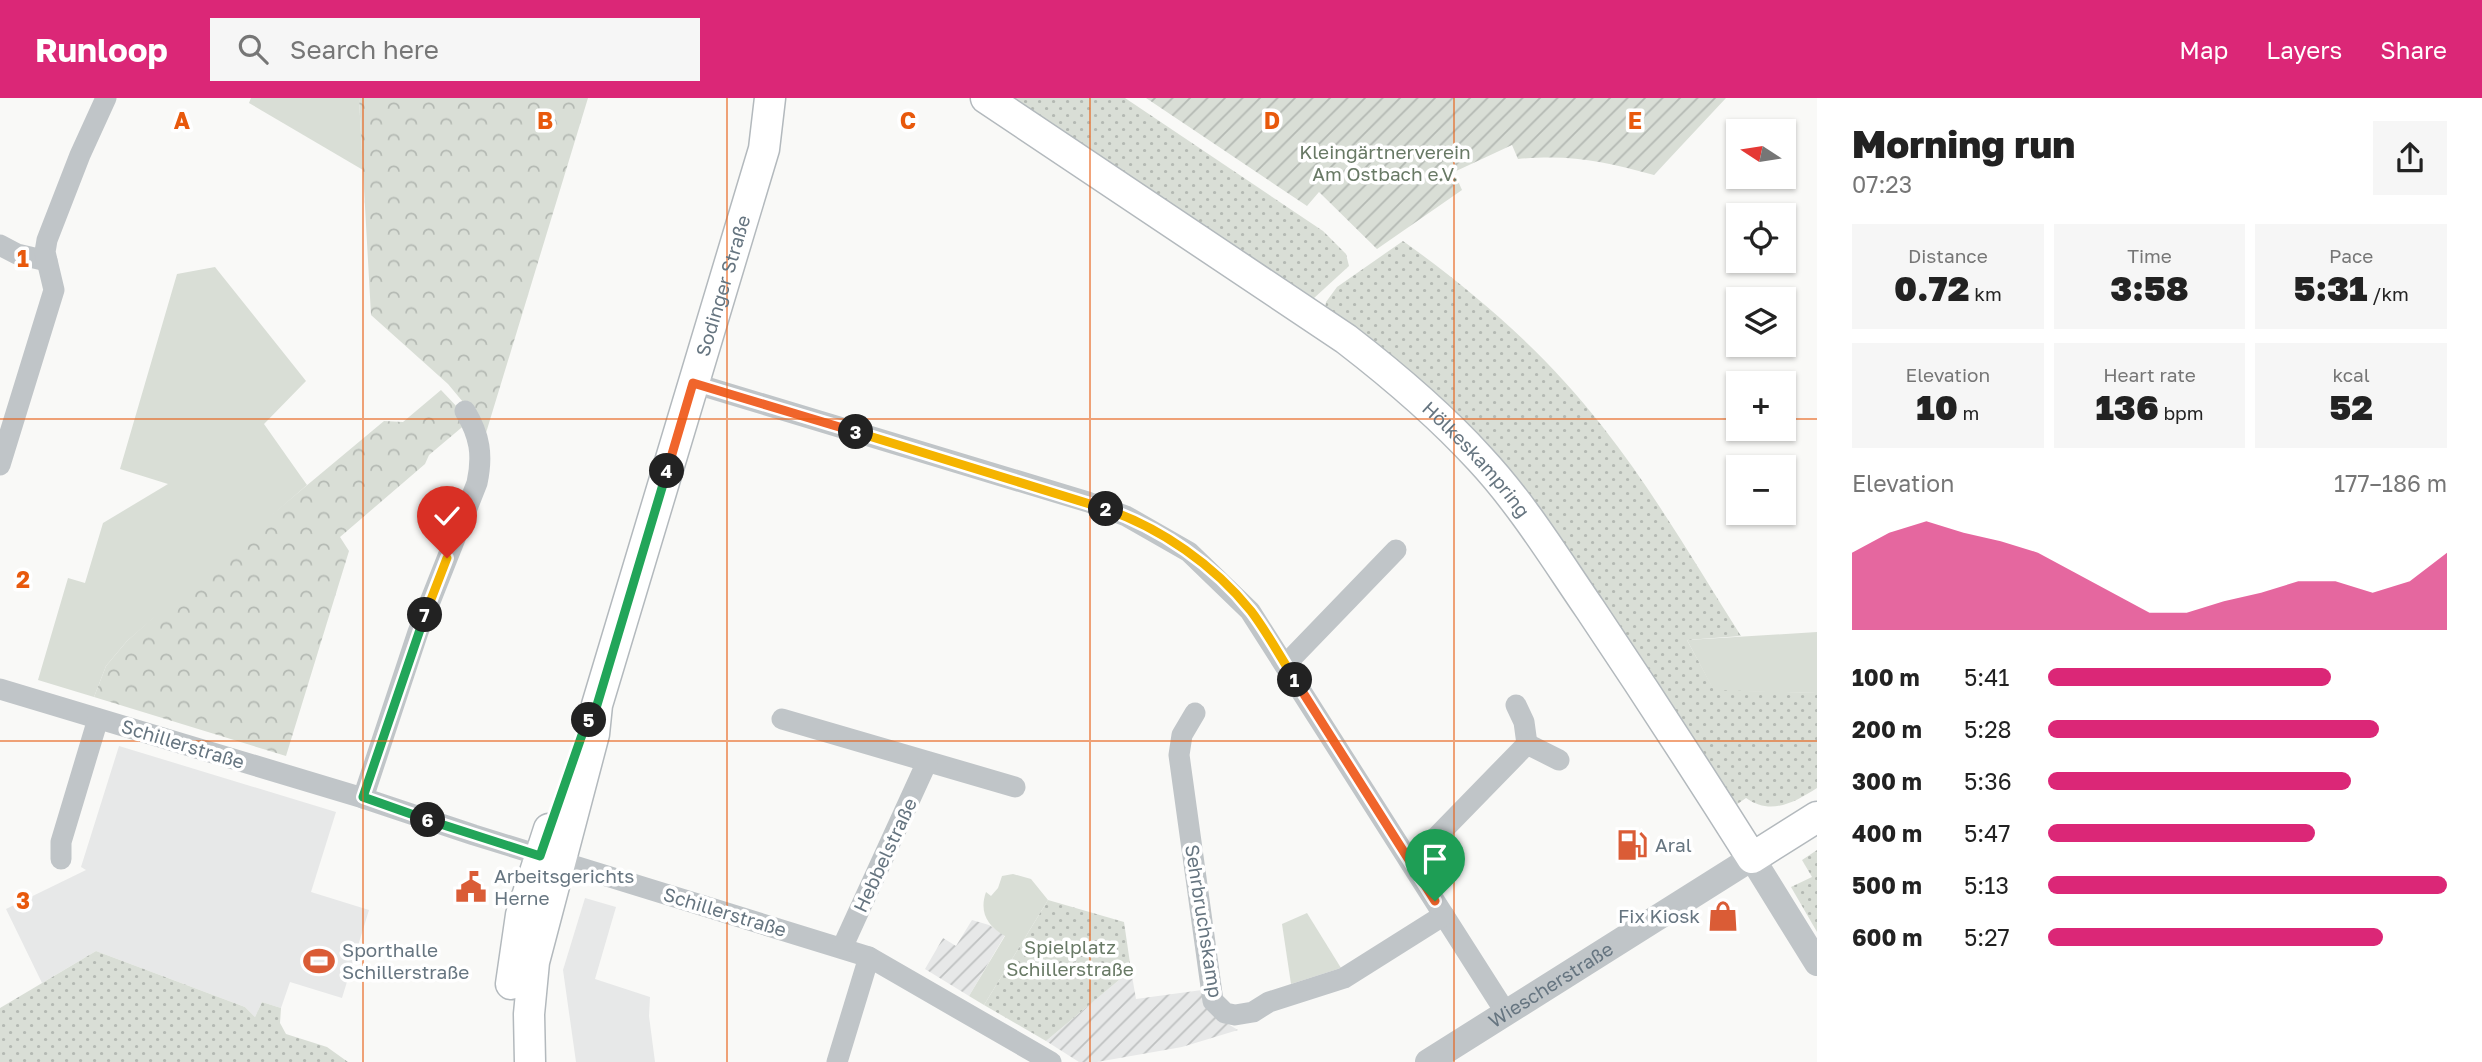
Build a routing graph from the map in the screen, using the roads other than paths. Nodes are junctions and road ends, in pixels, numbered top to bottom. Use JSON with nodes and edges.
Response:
{"nodes":[{"id":1,"x":106,"y":98,"type":"edge"},
{"id":2,"x":770,"y":98,"type":"edge"},
{"id":3,"x":790,"y":98,"type":"edge"},
{"id":4,"x":986,"y":98,"type":"edge"},
{"id":5,"x":764,"y":149,"type":"junction"},
{"id":6,"x":0,"y":245,"type":"edge"},
{"id":7,"x":47,"y":261,"type":"junction"},
{"id":8,"x":693,"y":383,"type":"junction"},
{"id":9,"x":465,"y":411,"type":"dead end"},
{"id":10,"x":0,"y":465,"type":"edge"},
{"id":11,"x":1396,"y":550,"type":"dead end"},
{"id":12,"x":1285,"y":665,"type":"junction"},
{"id":13,"x":0,"y":689,"type":"edge"},
{"id":14,"x":1516,"y":705,"type":"dead end"},
{"id":15,"x":1195,"y":713,"type":"dead end"},
{"id":16,"x":98,"y":719,"type":"junction"},
{"id":17,"x":782,"y":719,"type":"dead end"},
{"id":18,"x":1527,"y":744,"type":"junction"},
{"id":19,"x":1559,"y":760,"type":"dead end"},
{"id":20,"x":927,"y":762,"type":"junction"},
{"id":21,"x":1016,"y":787,"type":"dead end"},
{"id":22,"x":363,"y":797,"type":"junction"},
{"id":23,"x":1817,"y":817,"type":"edge"},
{"id":24,"x":1752,"y":858,"type":"junction"},
{"id":25,"x":61,"y":859,"type":"dead end"},
{"id":26,"x":550,"y":859,"type":"junction"},
{"id":27,"x":1411,"y":863,"type":"junction"},
{"id":28,"x":1444,"y":915,"type":"junction"},
{"id":29,"x":842,"y":948,"type":"junction"},
{"id":30,"x":869,"y":957,"type":"junction"},
{"id":31,"x":1817,"y":963,"type":"edge"},
{"id":32,"x":1506,"y":1013,"type":"junction"},
{"id":33,"x":510,"y":1062,"type":"edge"},
{"id":34,"x":530,"y":1062,"type":"edge"},
{"id":35,"x":837,"y":1062,"type":"edge"},
{"id":36,"x":1051,"y":1062,"type":"edge"},
{"id":37,"x":1428,"y":1062,"type":"edge"}],
"edges":[{"from":1,"to":7,"type":"street"},
{"from":2,"to":5,"type":"main road","name":"Sodinger Straße"},
{"from":3,"to":5,"type":"main road","name":"Sodinger Straße"},
{"from":4,"to":24,"type":"main road","name":"Hölkeskampring"},
{"from":5,"to":8,"type":"main road","name":"Sodinger Straße"},
{"from":6,"to":7,"type":"street"},
{"from":7,"to":10,"type":"street"},
{"from":8,"to":12,"type":"street"},
{"from":8,"to":26,"type":"main road","name":"Sodinger Straße"},
{"from":9,"to":22,"type":"street"},
{"from":11,"to":12,"type":"street"},
{"from":12,"to":27,"type":"street"},
{"from":13,"to":16,"type":"street","name":"Schillerstraße"},
{"from":14,"to":18,"type":"street"},
{"from":15,"to":28,"type":"street","name":"Sehrbruchskamp"},
{"from":16,"to":22,"type":"street","name":"Schillerstraße"},
{"from":16,"to":25,"type":"street","name":"Schillerstraße"},
{"from":17,"to":20,"type":"street"},
{"from":18,"to":19,"type":"street"},
{"from":18,"to":27,"type":"street"},
{"from":20,"to":21,"type":"street"},
{"from":20,"to":29,"type":"street","name":"Hebbelstraße"},
{"from":22,"to":26,"type":"street","name":"Schillerstraße"},
{"from":23,"to":24,"type":"main road","name":"Wiescherstraße"},
{"from":24,"to":31,"type":"street","name":"Hölkeskampring"},
{"from":24,"to":32,"type":"street","name":"Wiescherstraße"},
{"from":26,"to":29,"type":"street","name":"Schillerstraße"},
{"from":26,"to":33,"type":"main road","name":"Sodinger Straße"},
{"from":26,"to":34,"type":"main road","name":"Sodinger Straße"},
{"from":27,"to":28,"type":"street"},
{"from":28,"to":32,"type":"street"},
{"from":29,"to":30,"type":"street","name":"Schillerstraße"},
{"from":30,"to":35,"type":"street"},
{"from":30,"to":36,"type":"street","name":"Schillerstraße"},
{"from":32,"to":37,"type":"street","name":"Wiescherstraße"}]}
